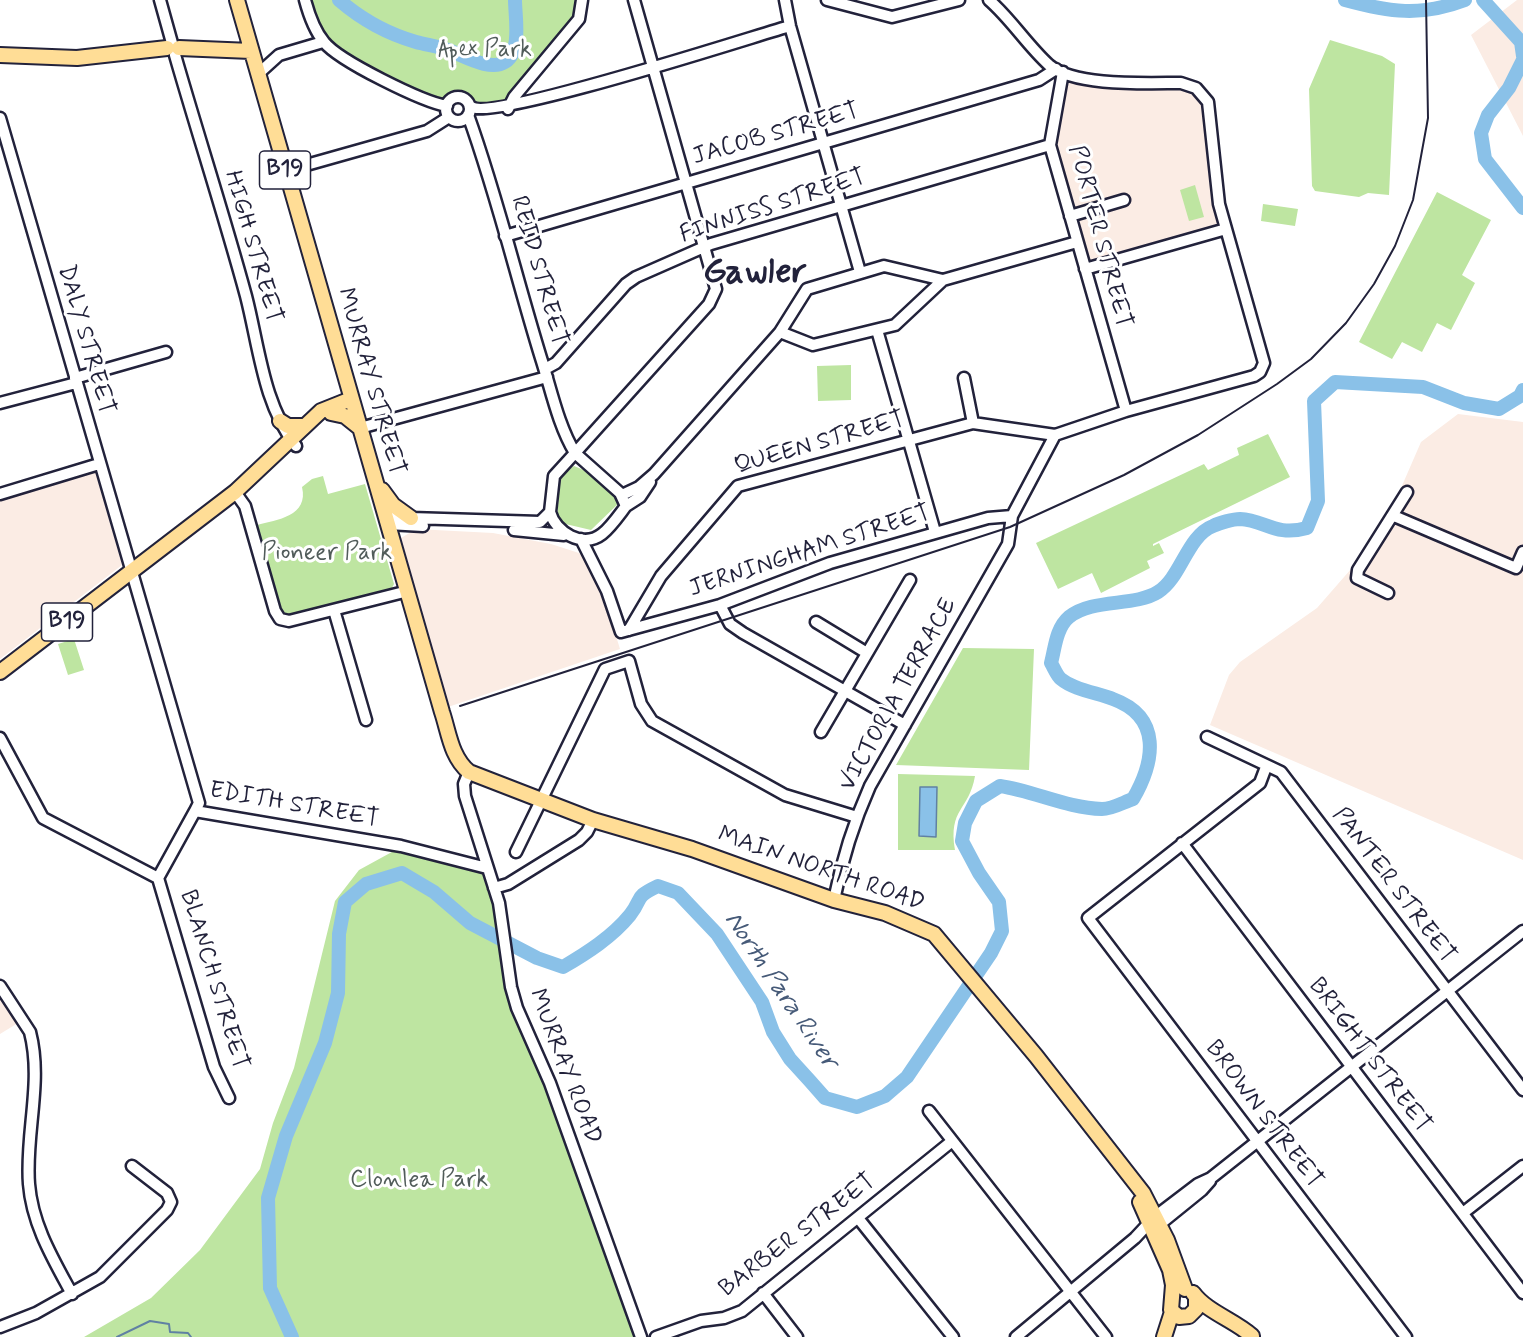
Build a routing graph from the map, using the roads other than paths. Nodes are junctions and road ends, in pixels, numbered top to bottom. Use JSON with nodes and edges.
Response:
{"nodes":[{"id":1,"x":160,"y":0,"type":"edge"},
{"id":2,"x":237,"y":0,"type":"edge"},
{"id":3,"x":305,"y":0,"type":"edge"},
{"id":4,"x":582,"y":0,"type":"edge"},
{"id":5,"x":634,"y":0,"type":"edge"},
{"id":6,"x":785,"y":0,"type":"edge"},
{"id":7,"x":827,"y":0,"type":"edge"},
{"id":8,"x":959,"y":0,"type":"edge"},
{"id":9,"x":989,"y":0,"type":"edge"},
{"id":10,"x":789,"y":26,"type":"junction"},
{"id":11,"x":323,"y":42,"type":"junction"},
{"id":12,"x":174,"y":48,"type":"junction"},
{"id":13,"x":251,"y":51,"type":"junction"},
{"id":14,"x":0,"y":55,"type":"edge"},
{"id":15,"x":654,"y":68,"type":"junction"},
{"id":16,"x":1059,"y":70,"type":"junction"},
{"id":17,"x":258,"y":74,"type":"junction"},
{"id":18,"x":508,"y":108,"type":"junction"},
{"id":19,"x":448,"y":111,"type":"junction"},
{"id":20,"x":469,"y":112,"type":"junction"},
{"id":21,"x":0,"y":118,"type":"edge"},
{"id":22,"x":824,"y":142,"type":"junction"},
{"id":23,"x":1050,"y":145,"type":"junction"},
{"id":24,"x":285,"y":171,"type":"junction"},
{"id":25,"x":686,"y":183,"type":"junction"},
{"id":26,"x":1124,"y":200,"type":"dead end"},
{"id":27,"x":841,"y":205,"type":"junction"},
{"id":28,"x":1070,"y":216,"type":"junction"},
{"id":29,"x":1226,"y":229,"type":"junction"},
{"id":30,"x":505,"y":236,"type":"junction"},
{"id":31,"x":1077,"y":242,"type":"junction"},
{"id":32,"x":704,"y":248,"type":"junction"},
{"id":33,"x":1084,"y":269,"type":"junction"},
{"id":34,"x":860,"y":272,"type":"junction"},
{"id":35,"x":943,"y":280,"type":"junction"},
{"id":36,"x":877,"y":330,"type":"junction"},
{"id":37,"x":780,"y":332,"type":"junction"},
{"id":38,"x":166,"y":352,"type":"dead end"},
{"id":39,"x":546,"y":373,"type":"junction"},
{"id":40,"x":964,"y":378,"type":"dead end"},
{"id":41,"x":345,"y":379,"type":"junction"},
{"id":42,"x":75,"y":380,"type":"junction"},
{"id":43,"x":352,"y":401,"type":"junction"},
{"id":44,"x":0,"y":403,"type":"edge"},
{"id":45,"x":1126,"y":411,"type":"junction"},
{"id":46,"x":326,"y":412,"type":"junction"},
{"id":47,"x":280,"y":421,"type":"junction"},
{"id":48,"x":973,"y":423,"type":"junction"},
{"id":49,"x":305,"y":426,"type":"junction"},
{"id":50,"x":360,"y":428,"type":"junction"},
{"id":51,"x":593,"y":435,"type":"junction"},
{"id":52,"x":1055,"y":435,"type":"junction"},
{"id":53,"x":566,"y":439,"type":"junction"},
{"id":54,"x":908,"y":439,"type":"junction"},
{"id":55,"x":293,"y":443,"type":"junction"},
{"id":56,"x":575,"y":453,"type":"junction"},
{"id":57,"x":565,"y":463,"type":"junction"},
{"id":58,"x":99,"y":464,"type":"junction"},
{"id":59,"x":590,"y":464,"type":"junction"},
{"id":60,"x":376,"y":481,"type":"junction"},
{"id":61,"x":235,"y":492,"type":"junction"},
{"id":62,"x":1407,"y":492,"type":"dead end"},
{"id":63,"x":0,"y":494,"type":"edge"},
{"id":64,"x":624,"y":500,"type":"junction"},
{"id":65,"x":550,"y":512,"type":"junction"},
{"id":66,"x":1012,"y":516,"type":"junction"},
{"id":67,"x":1394,"y":516,"type":"junction"},
{"id":68,"x":387,"y":519,"type":"junction"},
{"id":69,"x":407,"y":521,"type":"junction"},
{"id":70,"x":935,"y":532,"type":"junction"},
{"id":71,"x":567,"y":535,"type":"junction"},
{"id":72,"x":581,"y":539,"type":"junction"},
{"id":73,"x":393,"y":541,"type":"junction"},
{"id":74,"x":1523,"y":552,"type":"edge"},
{"id":75,"x":1520,"y":570,"type":"edge"},
{"id":76,"x":134,"y":572,"type":"junction"},
{"id":77,"x":910,"y":580,"type":"dead end"},
{"id":78,"x":408,"y":591,"type":"junction"},
{"id":79,"x":1388,"y":593,"type":"dead end"},
{"id":80,"x":720,"y":605,"type":"junction"},
{"id":81,"x":334,"y":610,"type":"junction"},
{"id":82,"x":816,"y":622,"type":"dead end"},
{"id":83,"x":625,"y":631,"type":"junction"},
{"id":84,"x":867,"y":653,"type":"junction"},
{"id":85,"x":0,"y":672,"type":"edge"},
{"id":86,"x":844,"y":691,"type":"junction"},
{"id":87,"x":366,"y":720,"type":"dead end"},
{"id":88,"x":905,"y":725,"type":"junction"},
{"id":89,"x":821,"y":732,"type":"dead end"},
{"id":90,"x":1207,"y":737,"type":"dead end"},
{"id":91,"x":0,"y":738,"type":"edge"},
{"id":92,"x":1266,"y":767,"type":"junction"},
{"id":93,"x":469,"y":772,"type":"junction"},
{"id":94,"x":542,"y":800,"type":"junction"},
{"id":95,"x":195,"y":811,"type":"junction"},
{"id":96,"x":856,"y":816,"type":"junction"},
{"id":97,"x":593,"y":820,"type":"junction"},
{"id":98,"x":1182,"y":843,"type":"junction"},
{"id":99,"x":516,"y":852,"type":"dead end"},
{"id":100,"x":487,"y":868,"type":"junction"},
{"id":101,"x":158,"y":878,"type":"junction"},
{"id":102,"x":494,"y":888,"type":"junction"},
{"id":103,"x":834,"y":900,"type":"junction"},
{"id":104,"x":1523,"y":931,"type":"edge"},
{"id":105,"x":0,"y":986,"type":"edge"},
{"id":106,"x":1447,"y":991,"type":"junction"},
{"id":107,"x":1351,"y":1067,"type":"junction"},
{"id":108,"x":1523,"y":1090,"type":"edge"},
{"id":109,"x":229,"y":1098,"type":"dead end"},
{"id":110,"x":928,"y":1112,"type":"dead end"},
{"id":111,"x":951,"y":1142,"type":"junction"},
{"id":112,"x":1257,"y":1142,"type":"junction"},
{"id":113,"x":132,"y":1166,"type":"dead end"},
{"id":114,"x":1523,"y":1166,"type":"edge"},
{"id":115,"x":1463,"y":1213,"type":"junction"},
{"id":116,"x":858,"y":1218,"type":"junction"},
{"id":117,"x":1155,"y":1224,"type":"junction"},
{"id":118,"x":1070,"y":1292,"type":"junction"},
{"id":119,"x":763,"y":1293,"type":"junction"},
{"id":120,"x":1190,"y":1293,"type":"junction"},
{"id":121,"x":1523,"y":1293,"type":"edge"},
{"id":122,"x":72,"y":1294,"type":"junction"},
{"id":123,"x":1171,"y":1297,"type":"junction"},
{"id":124,"x":1172,"y":1312,"type":"junction"},
{"id":125,"x":1190,"y":1315,"type":"junction"},
{"id":126,"x":0,"y":1327,"type":"edge"},
{"id":127,"x":1253,"y":1336,"type":"edge"},
{"id":128,"x":641,"y":1337,"type":"edge"},
{"id":129,"x":656,"y":1337,"type":"edge"},
{"id":130,"x":797,"y":1337,"type":"edge"},
{"id":131,"x":953,"y":1337,"type":"edge"},
{"id":132,"x":1016,"y":1337,"type":"edge"},
{"id":133,"x":1106,"y":1337,"type":"edge"},
{"id":134,"x":1164,"y":1337,"type":"edge"},
{"id":135,"x":1172,"y":1337,"type":"edge"},
{"id":136,"x":1406,"y":1337,"type":"edge"}],
"edges":[{"from":1,"to":12,"type":"street","name":"HIGH STREET"},
{"from":2,"to":13,"type":"main road","name":"MURRAY STREET","number":"B19"},
{"from":3,"to":11,"type":"street"},
{"from":4,"to":18,"type":"street"},
{"from":5,"to":15,"type":"street"},
{"from":6,"to":10,"type":"street"},
{"from":7,"to":8,"type":"street"},
{"from":9,"to":16,"type":"street"},
{"from":10,"to":15,"type":"street"},
{"from":10,"to":22,"type":"street"},
{"from":11,"to":17,"type":"street"},
{"from":11,"to":19,"type":"street"},
{"from":12,"to":13,"type":"main road"},
{"from":12,"to":14,"type":"main road"},
{"from":12,"to":47,"type":"street","name":"HIGH STREET"},
{"from":13,"to":17,"type":"main road","name":"MURRAY STREET","number":"B19"},
{"from":15,"to":18,"type":"street"},
{"from":15,"to":25,"type":"street"},
{"from":16,"to":22,"type":"street","name":"JACOB STREET"},
{"from":16,"to":23,"type":"street","name":"PORTER STREET"},
{"from":16,"to":29,"type":"street"},
{"from":17,"to":24,"type":"main road","name":"MURRAY STREET","number":"B19"},
{"from":18,"to":20,"type":"street"},
{"from":19,"to":20,"type":"street"},
{"from":19,"to":20,"type":"street"},
{"from":19,"to":24,"type":"street"},
{"from":20,"to":30,"type":"street","name":"REID STREET"},
{"from":21,"to":42,"type":"street","name":"DALY STREET"},
{"from":22,"to":25,"type":"street","name":"JACOB STREET"},
{"from":22,"to":27,"type":"street"},
{"from":23,"to":27,"type":"street","name":"FINNISS STREET"},
{"from":23,"to":28,"type":"street","name":"PORTER STREET"},
{"from":24,"to":41,"type":"main road","name":"MURRAY STREET","number":"B19"},
{"from":25,"to":30,"type":"street","name":"JACOB STREET"},
{"from":25,"to":32,"type":"street"},
{"from":26,"to":28,"type":"street"},
{"from":27,"to":32,"type":"street","name":"FINNISS STREET"},
{"from":27,"to":34,"type":"street"},
{"from":28,"to":31,"type":"street","name":"PORTER STREET"},
{"from":29,"to":33,"type":"street"},
{"from":29,"to":45,"type":"street"},
{"from":30,"to":39,"type":"street","name":"REID STREET"},
{"from":31,"to":33,"type":"street","name":"PORTER STREET"},
{"from":31,"to":35,"type":"street"},
{"from":32,"to":39,"type":"street","name":"FINNISS STREET"},
{"from":32,"to":51,"type":"street"},
{"from":33,"to":45,"type":"street","name":"PORTER STREET"},
{"from":34,"to":35,"type":"street"},
{"from":34,"to":37,"type":"street"},
{"from":35,"to":36,"type":"street"},
{"from":36,"to":37,"type":"street"},
{"from":36,"to":54,"type":"street"},
{"from":37,"to":64,"type":"street"},
{"from":38,"to":42,"type":"street"},
{"from":39,"to":50,"type":"street","name":"FINNISS STREET"},
{"from":39,"to":53,"type":"street","name":"REID STREET"},
{"from":40,"to":48,"type":"street"},
{"from":41,"to":43,"type":"main road","name":"MURRAY STREET","number":"B19"},
{"from":41,"to":46,"type":"main road","number":"B19"},
{"from":42,"to":44,"type":"street"},
{"from":42,"to":58,"type":"street","name":"DALY STREET"},
{"from":43,"to":46,"type":"main road","number":"B19"},
{"from":43,"to":50,"type":"main road","name":"MURRAY STREET"},
{"from":45,"to":52,"type":"street"},
{"from":46,"to":49,"type":"main road","number":"B19"},
{"from":46,"to":50,"type":"main road"},
{"from":46,"to":55,"type":"main road","number":"B19"},
{"from":47,"to":49,"type":"main road"},
{"from":47,"to":55,"type":"street","name":"HIGH STREET"},
{"from":48,"to":52,"type":"street","name":"QUEEN STREET"},
{"from":48,"to":54,"type":"street","name":"QUEEN STREET"},
{"from":49,"to":55,"type":"main road","number":"B19"},
{"from":50,"to":60,"type":"main road","name":"MURRAY STREET"},
{"from":51,"to":56,"type":"street"},
{"from":51,"to":59,"type":"street"},
{"from":52,"to":66,"type":"street","name":"VICTORIA TERRACE"},
{"from":53,"to":56,"type":"street","name":"REID STREET"},
{"from":53,"to":57,"type":"street","name":"REID STREET"},
{"from":54,"to":70,"type":"street"},
{"from":54,"to":83,"type":"street","name":"QUEEN STREET"},
{"from":55,"to":61,"type":"main road","number":"B19"},
{"from":56,"to":57,"type":"street"},
{"from":56,"to":59,"type":"street"},
{"from":57,"to":65,"type":"street"},
{"from":58,"to":63,"type":"street"},
{"from":58,"to":76,"type":"street","name":"DALY STREET"},
{"from":59,"to":64,"type":"street"},
{"from":60,"to":68,"type":"main road","name":"MURRAY STREET"},
{"from":60,"to":69,"type":"main road"},
{"from":61,"to":76,"type":"main road","number":"B19"},
{"from":61,"to":81,"type":"street"},
{"from":62,"to":67,"type":"street"},
{"from":64,"to":72,"type":"street"},
{"from":65,"to":69,"type":"street"},
{"from":65,"to":71,"type":"street"},
{"from":66,"to":70,"type":"street","name":"JERNINGHAM STREET"},
{"from":66,"to":88,"type":"street","name":"VICTORIA TERRACE"},
{"from":67,"to":75,"type":"street"},
{"from":67,"to":79,"type":"street"},
{"from":68,"to":69,"type":"street"},
{"from":68,"to":73,"type":"main road","name":"MURRAY STREET"},
{"from":69,"to":71,"type":"street"},
{"from":69,"to":73,"type":"street"},
{"from":70,"to":80,"type":"street","name":"JERNINGHAM STREET"},
{"from":71,"to":72,"type":"street"},
{"from":72,"to":83,"type":"street"},
{"from":73,"to":78,"type":"main road","name":"MURRAY STREET"},
{"from":74,"to":75,"type":"street"},
{"from":76,"to":85,"type":"main road","number":"B19"},
{"from":76,"to":95,"type":"street","name":"EDITH STREET"},
{"from":77,"to":84,"type":"street"},
{"from":78,"to":81,"type":"street"},
{"from":78,"to":93,"type":"main road","name":"MURRAY STREET"},
{"from":80,"to":83,"type":"street","name":"JERNINGHAM STREET"},
{"from":80,"to":86,"type":"street"},
{"from":81,"to":87,"type":"street"},
{"from":82,"to":84,"type":"street"},
{"from":84,"to":86,"type":"street"},
{"from":86,"to":88,"type":"street"},
{"from":86,"to":89,"type":"street"},
{"from":88,"to":96,"type":"street","name":"VICTORIA TERRACE"},
{"from":90,"to":92,"type":"street","name":"PANTER STREET"},
{"from":91,"to":101,"type":"street","name":"BLANCH STREET"},
{"from":92,"to":98,"type":"street"},
{"from":92,"to":106,"type":"street","name":"PANTER STREET"},
{"from":93,"to":94,"type":"main road","name":"MAIN NORTH ROAD"},
{"from":93,"to":100,"type":"street","name":"MURRAY ROAD"},
{"from":94,"to":96,"type":"street"},
{"from":94,"to":97,"type":"main road","name":"MAIN NORTH ROAD"},
{"from":94,"to":99,"type":"street"},
{"from":95,"to":100,"type":"street","name":"EDITH STREET"},
{"from":95,"to":101,"type":"street"},
{"from":96,"to":103,"type":"street","name":"VICTORIA TERRACE"},
{"from":97,"to":102,"type":"street"},
{"from":97,"to":103,"type":"main road","name":"MAIN NORTH ROAD"},
{"from":98,"to":107,"type":"street","name":"BRIGHT STREET"},
{"from":98,"to":112,"type":"street","name":"BROWN STREET"},
{"from":100,"to":102,"type":"street","name":"MURRAY ROAD"},
{"from":101,"to":109,"type":"street","name":"BLANCH STREET"},
{"from":102,"to":128,"type":"street","name":"MURRAY ROAD"},
{"from":103,"to":117,"type":"main road","name":"MAIN NORTH ROAD"},
{"from":104,"to":106,"type":"street"},
{"from":105,"to":122,"type":"street"},
{"from":106,"to":107,"type":"street"},
{"from":106,"to":108,"type":"street","name":"PANTER STREET"},
{"from":107,"to":112,"type":"street"},
{"from":107,"to":115,"type":"street","name":"BRIGHT STREET"},
{"from":110,"to":111,"type":"street"},
{"from":111,"to":116,"type":"street","name":"BARBER STREET"},
{"from":111,"to":118,"type":"street"},
{"from":112,"to":117,"type":"street"},
{"from":112,"to":136,"type":"street","name":"BROWN STREET"},
{"from":113,"to":122,"type":"street"},
{"from":114,"to":115,"type":"street"},
{"from":115,"to":121,"type":"street","name":"BRIGHT STREET"},
{"from":116,"to":119,"type":"street","name":"BARBER STREET"},
{"from":116,"to":131,"type":"street"},
{"from":117,"to":118,"type":"street"},
{"from":117,"to":120,"type":"main road","name":"MAIN NORTH ROAD"},
{"from":117,"to":123,"type":"main road","name":"MAIN NORTH ROAD"},
{"from":118,"to":132,"type":"street"},
{"from":118,"to":133,"type":"street"},
{"from":119,"to":129,"type":"street","name":"BARBER STREET"},
{"from":119,"to":130,"type":"street"},
{"from":120,"to":123,"type":"main road"},
{"from":120,"to":125,"type":"main road"},
{"from":120,"to":127,"type":"main road"},
{"from":122,"to":126,"type":"street"},
{"from":123,"to":124,"type":"main road"},
{"from":124,"to":125,"type":"main road"},
{"from":124,"to":134,"type":"main road"},
{"from":125,"to":127,"type":"main road"},
{"from":125,"to":135,"type":"main road"}]}
